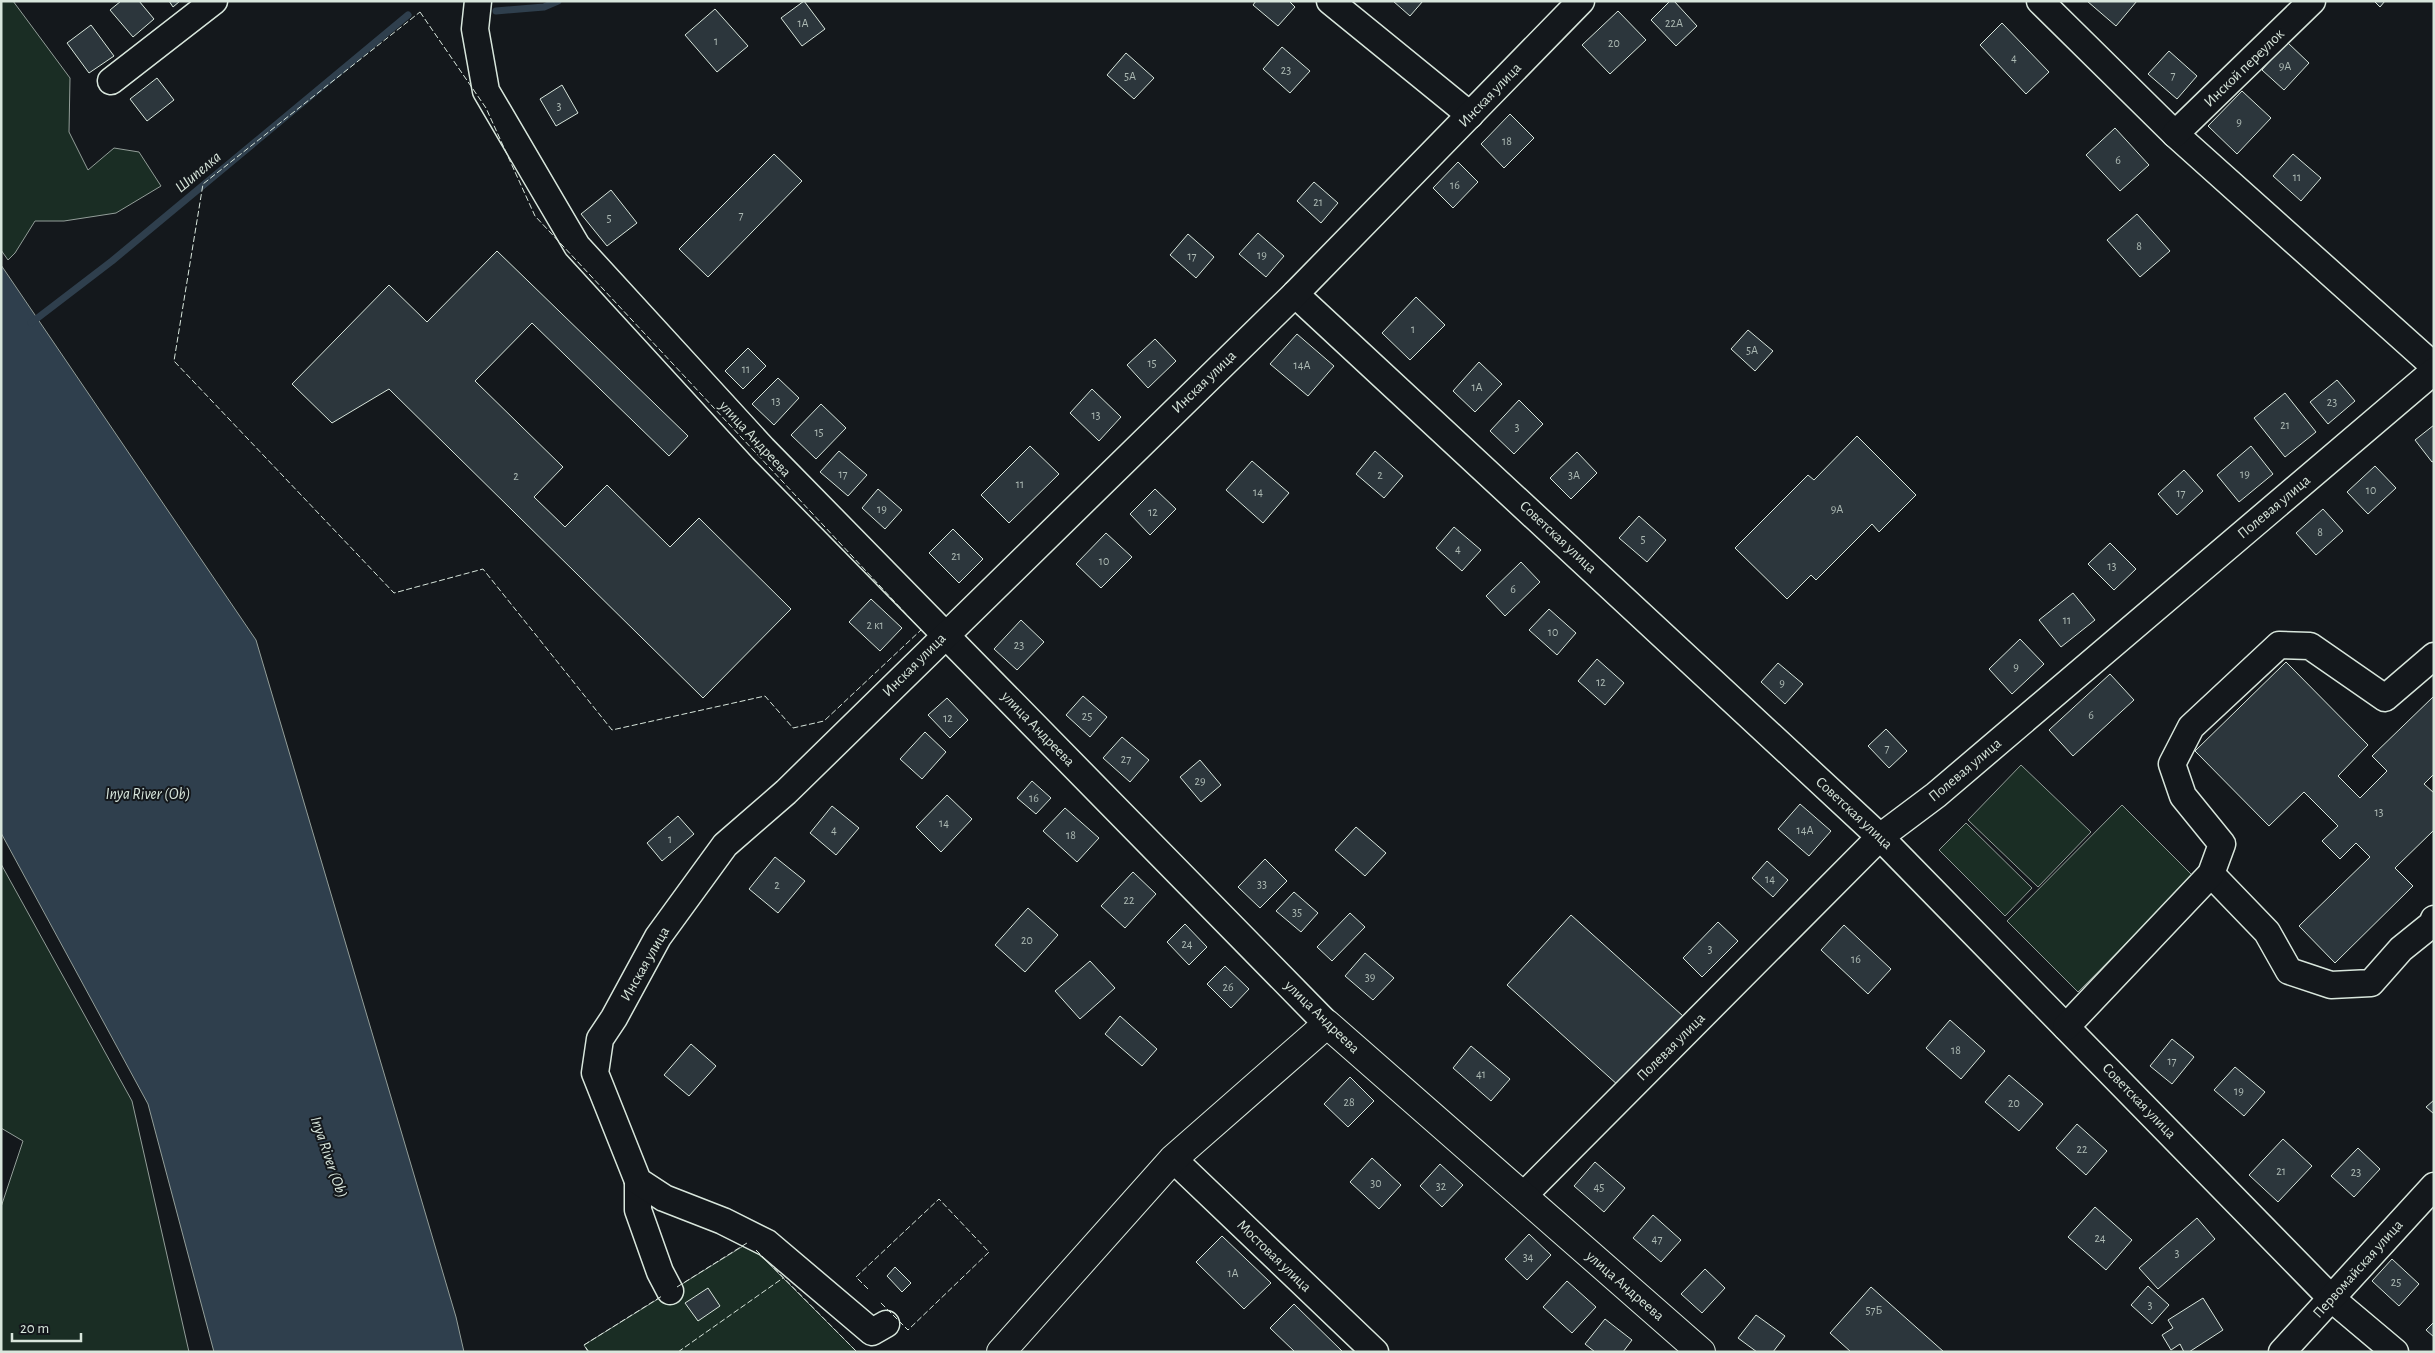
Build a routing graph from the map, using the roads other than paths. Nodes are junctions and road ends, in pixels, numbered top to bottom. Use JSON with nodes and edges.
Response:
{"nodes":[{"id":1,"x":214,"y":1,"type":"edge"},
{"id":2,"x":478,"y":1,"type":"edge"},
{"id":3,"x":1330,"y":1,"type":"edge"},
{"id":4,"x":1581,"y":1,"type":"edge"},
{"id":5,"x":2040,"y":1,"type":"edge"},
{"id":6,"x":2312,"y":1,"type":"edge"},
{"id":7,"x":111,"y":81,"type":"dead end"},
{"id":8,"x":1470,"y":115,"type":"junction"},
{"id":9,"x":2175,"y":134,"type":"junction"},
{"id":10,"x":1295,"y":294,"type":"junction"},
{"id":11,"x":2434,"y":366,"type":"edge"},
{"id":12,"x":2434,"y":371,"type":"edge"},
{"id":13,"x":945,"y":634,"type":"junction"},
{"id":14,"x":2434,"y":656,"type":"edge"},
{"id":15,"x":1880,"y":837,"type":"junction"},
{"id":16,"x":2211,"y":874,"type":"junction"},
{"id":17,"x":2434,"y":919,"type":"edge"},
{"id":18,"x":1327,"y":1024,"type":"junction"},
{"id":19,"x":2066,"y":1027,"type":"junction"},
{"id":20,"x":1173,"y":1159,"type":"junction"},
{"id":21,"x":638,"y":1181,"type":"junction"},
{"id":22,"x":2434,"y":1186,"type":"edge"},
{"id":23,"x":1523,"y":1196,"type":"junction"},
{"id":24,"x":670,"y":1291,"type":"dead end"},
{"id":25,"x":2332,"y":1299,"type":"junction"},
{"id":26,"x":886,"y":1324,"type":"dead end"},
{"id":27,"x":1001,"y":1352,"type":"edge"},
{"id":28,"x":1376,"y":1352,"type":"edge"},
{"id":29,"x":1701,"y":1352,"type":"edge"},
{"id":30,"x":2282,"y":1352,"type":"edge"},
{"id":31,"x":2395,"y":1352,"type":"edge"}],
"edges":[{"from":1,"to":7,"type":"street"},
{"from":2,"to":13,"type":"street","name":"улица Андреева"},
{"from":3,"to":8,"type":"street"},
{"from":4,"to":8,"type":"street","name":"Инская улица"},
{"from":5,"to":9,"type":"street"},
{"from":6,"to":9,"type":"street","name":"Инской переулок"},
{"from":8,"to":10,"type":"street","name":"Инская улица"},
{"from":9,"to":11,"type":"street"},
{"from":10,"to":13,"type":"street","name":"Инская улица"},
{"from":10,"to":15,"type":"street","name":"Советская улица"},
{"from":12,"to":15,"type":"street","name":"Полевая улица"},
{"from":13,"to":18,"type":"street","name":"улица Андреева"},
{"from":13,"to":21,"type":"street","name":"Инская улица"},
{"from":14,"to":16,"type":"street"},
{"from":15,"to":19,"type":"street","name":"Советская улица"},
{"from":15,"to":23,"type":"street","name":"Полевая улица"},
{"from":16,"to":17,"type":"street"},
{"from":16,"to":19,"type":"street"},
{"from":18,"to":20,"type":"main road"},
{"from":18,"to":23,"type":"main road","name":"улица Андреева"},
{"from":19,"to":25,"type":"street","name":"Советская улица"},
{"from":20,"to":27,"type":"main road"},
{"from":20,"to":28,"type":"street","name":"Мостовая улица"},
{"from":21,"to":24,"type":"street"},
{"from":21,"to":26,"type":"street"},
{"from":22,"to":25,"type":"street","name":"Первомайская улица"},
{"from":23,"to":29,"type":"main road","name":"улица Андреева"},
{"from":25,"to":30,"type":"street","name":"Первомайская улица"},
{"from":25,"to":31,"type":"street","name":"Советская улица"}]}
